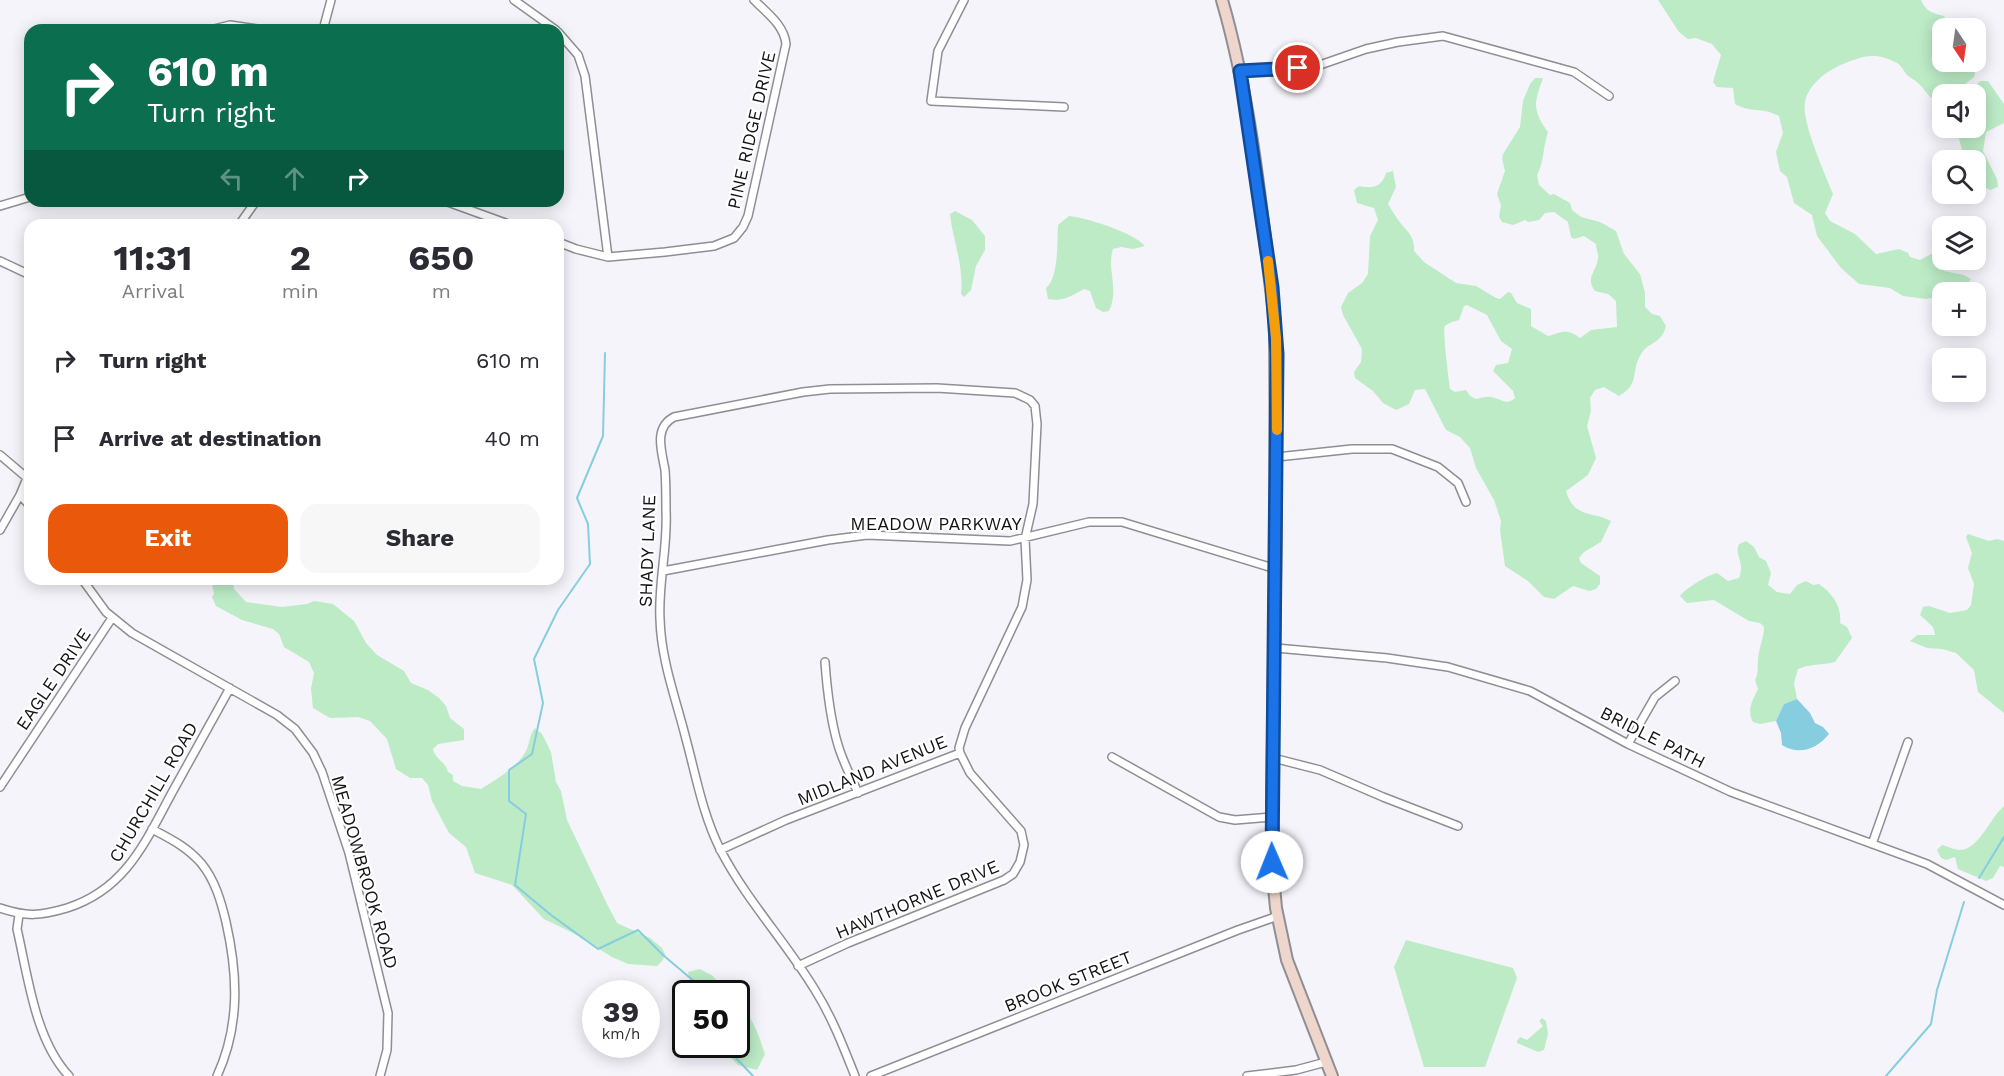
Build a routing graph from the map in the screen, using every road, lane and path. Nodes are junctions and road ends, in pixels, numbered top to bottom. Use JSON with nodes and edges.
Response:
{"nodes":[{"id":1,"x":330,"y":0,"type":"edge"},
{"id":2,"x":514,"y":0,"type":"edge"},
{"id":3,"x":754,"y":0,"type":"edge"},
{"id":4,"x":964,"y":0,"type":"edge"},
{"id":5,"x":1222,"y":0,"type":"edge"},
{"id":6,"x":324,"y":24,"type":"edge"},
{"id":7,"x":547,"y":24,"type":"edge"},
{"id":8,"x":564,"y":39,"type":"edge"},
{"id":9,"x":1240,"y":71,"type":"junction"},
{"id":10,"x":1609,"y":96,"type":"dead end"},
{"id":11,"x":1064,"y":107,"type":"dead end"},
{"id":12,"x":24,"y":199,"type":"edge"},
{"id":13,"x":0,"y":206,"type":"edge"},
{"id":14,"x":462,"y":207,"type":"edge"},
{"id":15,"x":494,"y":219,"type":"edge"},
{"id":16,"x":564,"y":244,"type":"edge"},
{"id":17,"x":608,"y":257,"type":"junction"},
{"id":18,"x":0,"y":261,"type":"edge"},
{"id":19,"x":24,"y":272,"type":"edge"},
{"id":20,"x":0,"y":455,"type":"edge"},
{"id":21,"x":1277,"y":457,"type":"junction"},
{"id":22,"x":24,"y":471,"type":"edge"},
{"id":23,"x":24,"y":484,"type":"edge"},
{"id":24,"x":20,"y":495,"type":"junction"},
{"id":25,"x":24,"y":499,"type":"edge"},
{"id":26,"x":1466,"y":501,"type":"dead end"},
{"id":27,"x":0,"y":530,"type":"edge"},
{"id":28,"x":1025,"y":539,"type":"junction"},
{"id":29,"x":1276,"y":569,"type":"junction"},
{"id":30,"x":663,"y":571,"type":"junction"},
{"id":31,"x":86,"y":585,"type":"edge"},
{"id":32,"x":112,"y":618,"type":"junction"},
{"id":33,"x":1276,"y":648,"type":"junction"},
{"id":34,"x":825,"y":662,"type":"dead end"},
{"id":35,"x":1675,"y":681,"type":"dead end"},
{"id":36,"x":230,"y":688,"type":"junction"},
{"id":37,"x":1908,"y":742,"type":"dead end"},
{"id":38,"x":1628,"y":744,"type":"junction"},
{"id":39,"x":960,"y":753,"type":"junction"},
{"id":40,"x":1113,"y":757,"type":"dead end"},
{"id":41,"x":1273,"y":758,"type":"junction"},
{"id":42,"x":0,"y":787,"type":"edge"},
{"id":43,"x":858,"y":793,"type":"junction"},
{"id":44,"x":1272,"y":817,"type":"junction"},
{"id":45,"x":1458,"y":826,"type":"dead end"},
{"id":46,"x":152,"y":829,"type":"junction"},
{"id":47,"x":1872,"y":844,"type":"junction"},
{"id":48,"x":720,"y":850,"type":"junction"},
{"id":49,"x":2004,"y":904,"type":"edge"},
{"id":50,"x":0,"y":908,"type":"edge"},
{"id":51,"x":19,"y":915,"type":"junction"},
{"id":52,"x":1278,"y":916,"type":"junction"},
{"id":53,"x":798,"y":966,"type":"junction"},
{"id":54,"x":1326,"y":1062,"type":"junction"},
{"id":55,"x":69,"y":1076,"type":"edge"},
{"id":56,"x":217,"y":1076,"type":"edge"},
{"id":57,"x":380,"y":1076,"type":"edge"},
{"id":58,"x":855,"y":1076,"type":"edge"},
{"id":59,"x":870,"y":1076,"type":"edge"},
{"id":60,"x":1247,"y":1076,"type":"edge"},
{"id":61,"x":1332,"y":1076,"type":"edge"}],
"edges":[{"from":1,"to":6,"type":"street"},
{"from":2,"to":7,"type":"street"},
{"from":3,"to":17,"type":"street","name":"PINE RIDGE DRIVE"},
{"from":4,"to":11,"type":"street"},
{"from":5,"to":9,"type":"main road"},
{"from":8,"to":17,"type":"street"},
{"from":9,"to":10,"type":"street"},
{"from":9,"to":21,"type":"main road"},
{"from":12,"to":13,"type":"street"},
{"from":14,"to":15,"type":"street"},
{"from":16,"to":17,"type":"street","name":"PINE RIDGE DRIVE"},
{"from":18,"to":19,"type":"street"},
{"from":20,"to":22,"type":"street"},
{"from":21,"to":26,"type":"street"},
{"from":21,"to":29,"type":"main road"},
{"from":23,"to":24,"type":"street"},
{"from":24,"to":25,"type":"street"},
{"from":24,"to":27,"type":"street"},
{"from":28,"to":29,"type":"street","name":"MEADOW PARKWAY"},
{"from":28,"to":30,"type":"street","name":"MEADOW PARKWAY"},
{"from":28,"to":30,"type":"street","name":"SHADY LANE"},
{"from":28,"to":39,"type":"street","name":"MIDLAND AVENUE"},
{"from":29,"to":33,"type":"main road"},
{"from":30,"to":48,"type":"street","name":"SHADY LANE"},
{"from":31,"to":32,"type":"street","name":"MEADOWBROOK ROAD"},
{"from":32,"to":36,"type":"street","name":"MEADOWBROOK ROAD"},
{"from":32,"to":42,"type":"street","name":"EAGLE DRIVE"},
{"from":33,"to":38,"type":"street","name":"BRIDLE PATH"},
{"from":33,"to":41,"type":"main road"},
{"from":34,"to":43,"type":"street"},
{"from":35,"to":38,"type":"street"},
{"from":36,"to":46,"type":"street","name":"CHURCHILL ROAD"},
{"from":36,"to":57,"type":"street","name":"MEADOWBROOK ROAD"},
{"from":37,"to":47,"type":"street"},
{"from":38,"to":47,"type":"street","name":"BRIDLE PATH"},
{"from":39,"to":43,"type":"street","name":"MIDLAND AVENUE"},
{"from":39,"to":53,"type":"street","name":"HAWTHORNE DRIVE"},
{"from":40,"to":44,"type":"street"},
{"from":41,"to":44,"type":"main road"},
{"from":41,"to":45,"type":"street"},
{"from":43,"to":48,"type":"street","name":"MIDLAND AVENUE"},
{"from":44,"to":52,"type":"main road"},
{"from":46,"to":51,"type":"street","name":"CHURCHILL ROAD"},
{"from":46,"to":56,"type":"street"},
{"from":47,"to":49,"type":"street","name":"BRIDLE PATH"},
{"from":48,"to":53,"type":"street","name":"SHADY LANE"},
{"from":50,"to":51,"type":"street"},
{"from":51,"to":55,"type":"street"},
{"from":52,"to":54,"type":"main road"},
{"from":52,"to":59,"type":"street","name":"BROOK STREET"},
{"from":53,"to":58,"type":"street","name":"SHADY LANE"},
{"from":54,"to":60,"type":"street"},
{"from":54,"to":61,"type":"main road"}]}
